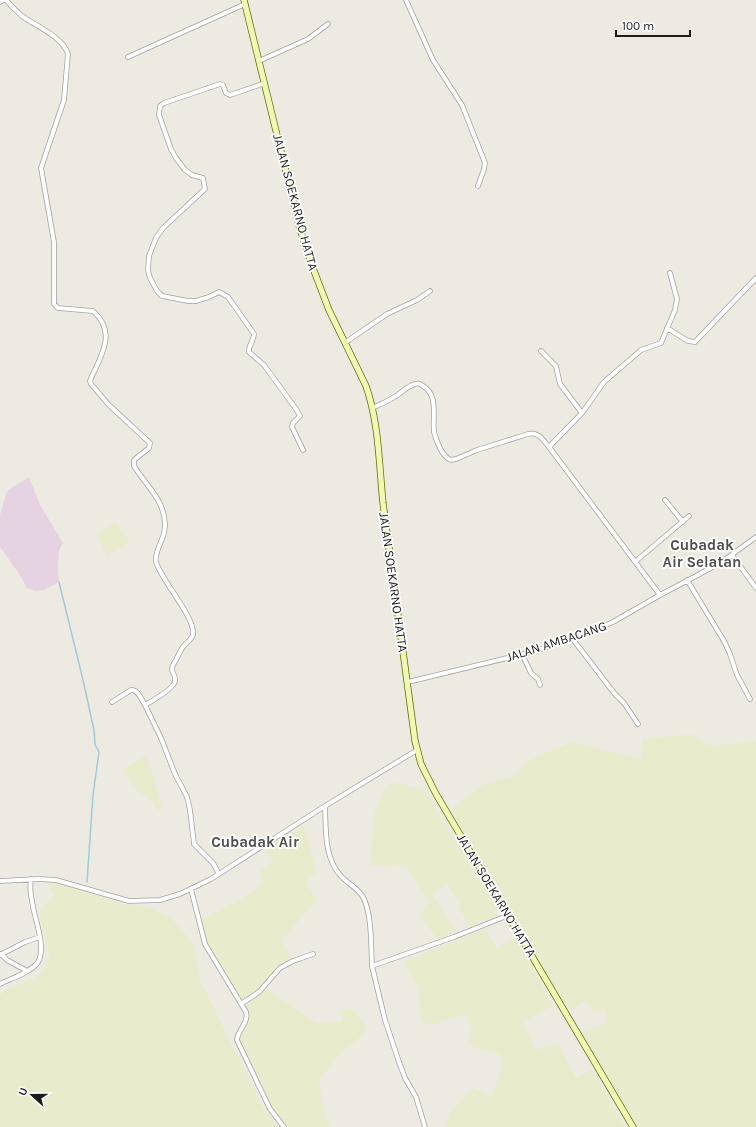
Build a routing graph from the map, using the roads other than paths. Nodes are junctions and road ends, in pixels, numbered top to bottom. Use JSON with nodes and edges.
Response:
{"nodes":[{"id":1,"x":5,"y":0,"type":"edge"},
{"id":2,"x":406,"y":0,"type":"edge"},
{"id":3,"x":0,"y":2,"type":"edge"},
{"id":4,"x":244,"y":2,"type":"edge"},
{"id":5,"x":328,"y":24,"type":"dead end"},
{"id":6,"x":128,"y":57,"type":"dead end"},
{"id":7,"x":259,"y":61,"type":"junction"},
{"id":8,"x":264,"y":83,"type":"junction"},
{"id":9,"x":478,"y":186,"type":"dead end"},
{"id":10,"x":670,"y":273,"type":"dead end"},
{"id":11,"x":756,"y":278,"type":"edge"},
{"id":12,"x":430,"y":291,"type":"dead end"},
{"id":13,"x":667,"y":328,"type":"junction"},
{"id":14,"x":346,"y":342,"type":"junction"},
{"id":15,"x":540,"y":351,"type":"dead end"},
{"id":16,"x":372,"y":408,"type":"junction"},
{"id":17,"x":582,"y":413,"type":"junction"},
{"id":18,"x":549,"y":447,"type":"junction"},
{"id":19,"x":303,"y":450,"type":"dead end"},
{"id":20,"x":665,"y":500,"type":"dead end"},
{"id":21,"x":689,"y":516,"type":"dead end"},
{"id":22,"x":683,"y":522,"type":"junction"},
{"id":23,"x":756,"y":537,"type":"edge"},
{"id":24,"x":732,"y":555,"type":"junction"},
{"id":25,"x":636,"y":561,"type":"junction"},
{"id":26,"x":687,"y":580,"type":"junction"},
{"id":27,"x":756,"y":588,"type":"edge"},
{"id":28,"x":660,"y":595,"type":"junction"},
{"id":29,"x":572,"y":638,"type":"junction"},
{"id":30,"x":522,"y":654,"type":"junction"},
{"id":31,"x":408,"y":682,"type":"junction"},
{"id":32,"x":540,"y":685,"type":"dead end"},
{"id":33,"x":750,"y":699,"type":"dead end"},
{"id":34,"x":112,"y":702,"type":"dead end"},
{"id":35,"x":145,"y":705,"type":"junction"},
{"id":36,"x":638,"y":724,"type":"dead end"},
{"id":37,"x":417,"y":750,"type":"junction"},
{"id":38,"x":324,"y":806,"type":"junction"},
{"id":39,"x":219,"y":874,"type":"junction"},
{"id":40,"x":31,"y":879,"type":"junction"},
{"id":41,"x":0,"y":881,"type":"edge"},
{"id":42,"x":191,"y":890,"type":"junction"},
{"id":43,"x":509,"y":915,"type":"junction"},
{"id":44,"x":40,"y":937,"type":"junction"},
{"id":45,"x":1,"y":954,"type":"edge"},
{"id":46,"x":313,"y":954,"type":"dead end"},
{"id":47,"x":372,"y":966,"type":"junction"},
{"id":48,"x":27,"y":971,"type":"junction"},
{"id":49,"x":0,"y":984,"type":"edge"},
{"id":50,"x":240,"y":1004,"type":"junction"},
{"id":51,"x":284,"y":1127,"type":"edge"},
{"id":52,"x":425,"y":1127,"type":"edge"},
{"id":53,"x":633,"y":1127,"type":"edge"}],
"edges":[{"from":1,"to":3,"type":"street"},
{"from":1,"to":35,"type":"street"},
{"from":2,"to":9,"type":"street"},
{"from":4,"to":6,"type":"street"},
{"from":4,"to":7,"type":"street","name":"JALAN SOEKARNO HATTA"},
{"from":5,"to":7,"type":"street"},
{"from":7,"to":8,"type":"street","name":"JALAN SOEKARNO HATTA"},
{"from":8,"to":14,"type":"street","name":"JALAN SOEKARNO HATTA"},
{"from":8,"to":19,"type":"street"},
{"from":10,"to":13,"type":"street"},
{"from":11,"to":13,"type":"street"},
{"from":12,"to":14,"type":"street"},
{"from":13,"to":17,"type":"street"},
{"from":14,"to":16,"type":"street","name":"JALAN SOEKARNO HATTA"},
{"from":15,"to":17,"type":"street"},
{"from":16,"to":18,"type":"street"},
{"from":16,"to":31,"type":"street","name":"JALAN SOEKARNO HATTA"},
{"from":17,"to":18,"type":"street"},
{"from":18,"to":25,"type":"street"},
{"from":20,"to":22,"type":"street"},
{"from":21,"to":22,"type":"street"},
{"from":22,"to":25,"type":"street"},
{"from":23,"to":24,"type":"street","name":"JALAN AMBACANG"},
{"from":24,"to":26,"type":"street","name":"JALAN AMBACANG"},
{"from":24,"to":27,"type":"street"},
{"from":25,"to":28,"type":"street"},
{"from":26,"to":28,"type":"street","name":"JALAN AMBACANG"},
{"from":26,"to":33,"type":"street"},
{"from":28,"to":29,"type":"street","name":"JALAN AMBACANG"},
{"from":29,"to":30,"type":"street","name":"JALAN AMBACANG"},
{"from":29,"to":36,"type":"street"},
{"from":30,"to":31,"type":"street","name":"JALAN AMBACANG"},
{"from":30,"to":32,"type":"street"},
{"from":31,"to":37,"type":"street","name":"JALAN SOEKARNO HATTA"},
{"from":34,"to":35,"type":"street"},
{"from":35,"to":39,"type":"street"},
{"from":37,"to":38,"type":"street"},
{"from":37,"to":43,"type":"street","name":"JALAN SOEKARNO HATTA"},
{"from":38,"to":39,"type":"street"},
{"from":38,"to":47,"type":"street"},
{"from":39,"to":42,"type":"street"},
{"from":40,"to":41,"type":"street"},
{"from":40,"to":42,"type":"street"},
{"from":40,"to":44,"type":"street"},
{"from":42,"to":50,"type":"street"},
{"from":43,"to":47,"type":"street"},
{"from":43,"to":53,"type":"street","name":"JALAN SOEKARNO HATTA"},
{"from":44,"to":45,"type":"street"},
{"from":44,"to":48,"type":"street"},
{"from":45,"to":48,"type":"street"},
{"from":46,"to":50,"type":"street"},
{"from":47,"to":52,"type":"street"},
{"from":48,"to":49,"type":"street"},
{"from":50,"to":51,"type":"street"}]}
